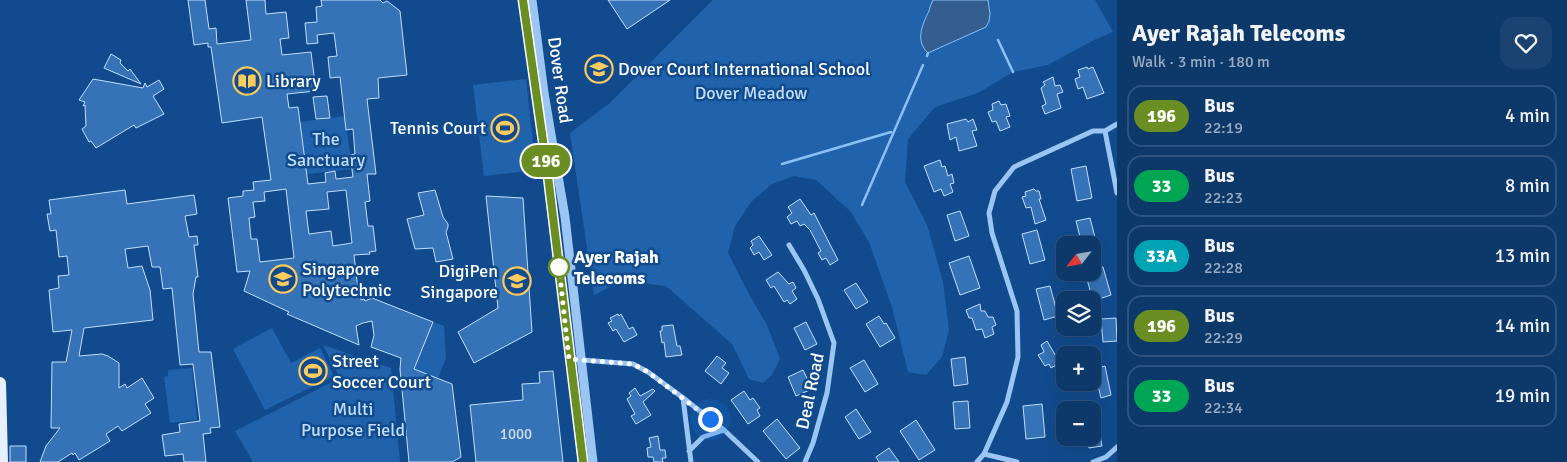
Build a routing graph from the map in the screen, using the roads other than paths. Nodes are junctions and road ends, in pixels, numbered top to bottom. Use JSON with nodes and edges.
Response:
{"nodes":[{"id":1,"x":523,"y":0,"type":"edge"},
{"id":2,"x":532,"y":0,"type":"edge"},
{"id":3,"x":1117,"y":124,"type":"edge"},
{"id":4,"x":1105,"y":131,"type":"junction"},
{"id":5,"x":1117,"y":193,"type":"edge"},
{"id":6,"x":789,"y":245,"type":"dead end"},
{"id":7,"x":569,"y":359,"type":"junction"},
{"id":8,"x":582,"y":359,"type":"junction"},
{"id":9,"x":0,"y":382,"type":"edge"},
{"id":10,"x":682,"y":398,"type":"junction"},
{"id":11,"x":724,"y":430,"type":"junction"},
{"id":12,"x":1117,"y":447,"type":"edge"},
{"id":13,"x":689,"y":451,"type":"junction"},
{"id":14,"x":984,"y":454,"type":"junction"},
{"id":15,"x":2,"y":462,"type":"edge"},
{"id":16,"x":583,"y":462,"type":"edge"},
{"id":17,"x":593,"y":462,"type":"edge"},
{"id":18,"x":690,"y":462,"type":"edge"},
{"id":19,"x":758,"y":462,"type":"edge"},
{"id":20,"x":805,"y":462,"type":"edge"},
{"id":21,"x":977,"y":462,"type":"edge"},
{"id":22,"x":1017,"y":462,"type":"edge"},
{"id":23,"x":1093,"y":462,"type":"edge"}],
"edges":[{"from":1,"to":7,"type":"street","name":"Dover Road"},
{"from":2,"to":8,"type":"street","name":"Dover Road"},
{"from":3,"to":4,"type":"street"},
{"from":4,"to":5,"type":"street"},
{"from":4,"to":14,"type":"street"},
{"from":6,"to":20,"type":"street","name":"Deal Road"},
{"from":7,"to":8,"type":"street"},
{"from":7,"to":16,"type":"street","name":"Dover Road"},
{"from":8,"to":10,"type":"street"},
{"from":8,"to":17,"type":"street","name":"Dover Road"},
{"from":9,"to":15,"type":"main road"},
{"from":10,"to":11,"type":"street"},
{"from":10,"to":13,"type":"street"},
{"from":11,"to":13,"type":"street"},
{"from":11,"to":19,"type":"street"},
{"from":12,"to":23,"type":"street"},
{"from":13,"to":18,"type":"street"},
{"from":14,"to":21,"type":"street"},
{"from":14,"to":22,"type":"street"}]}
